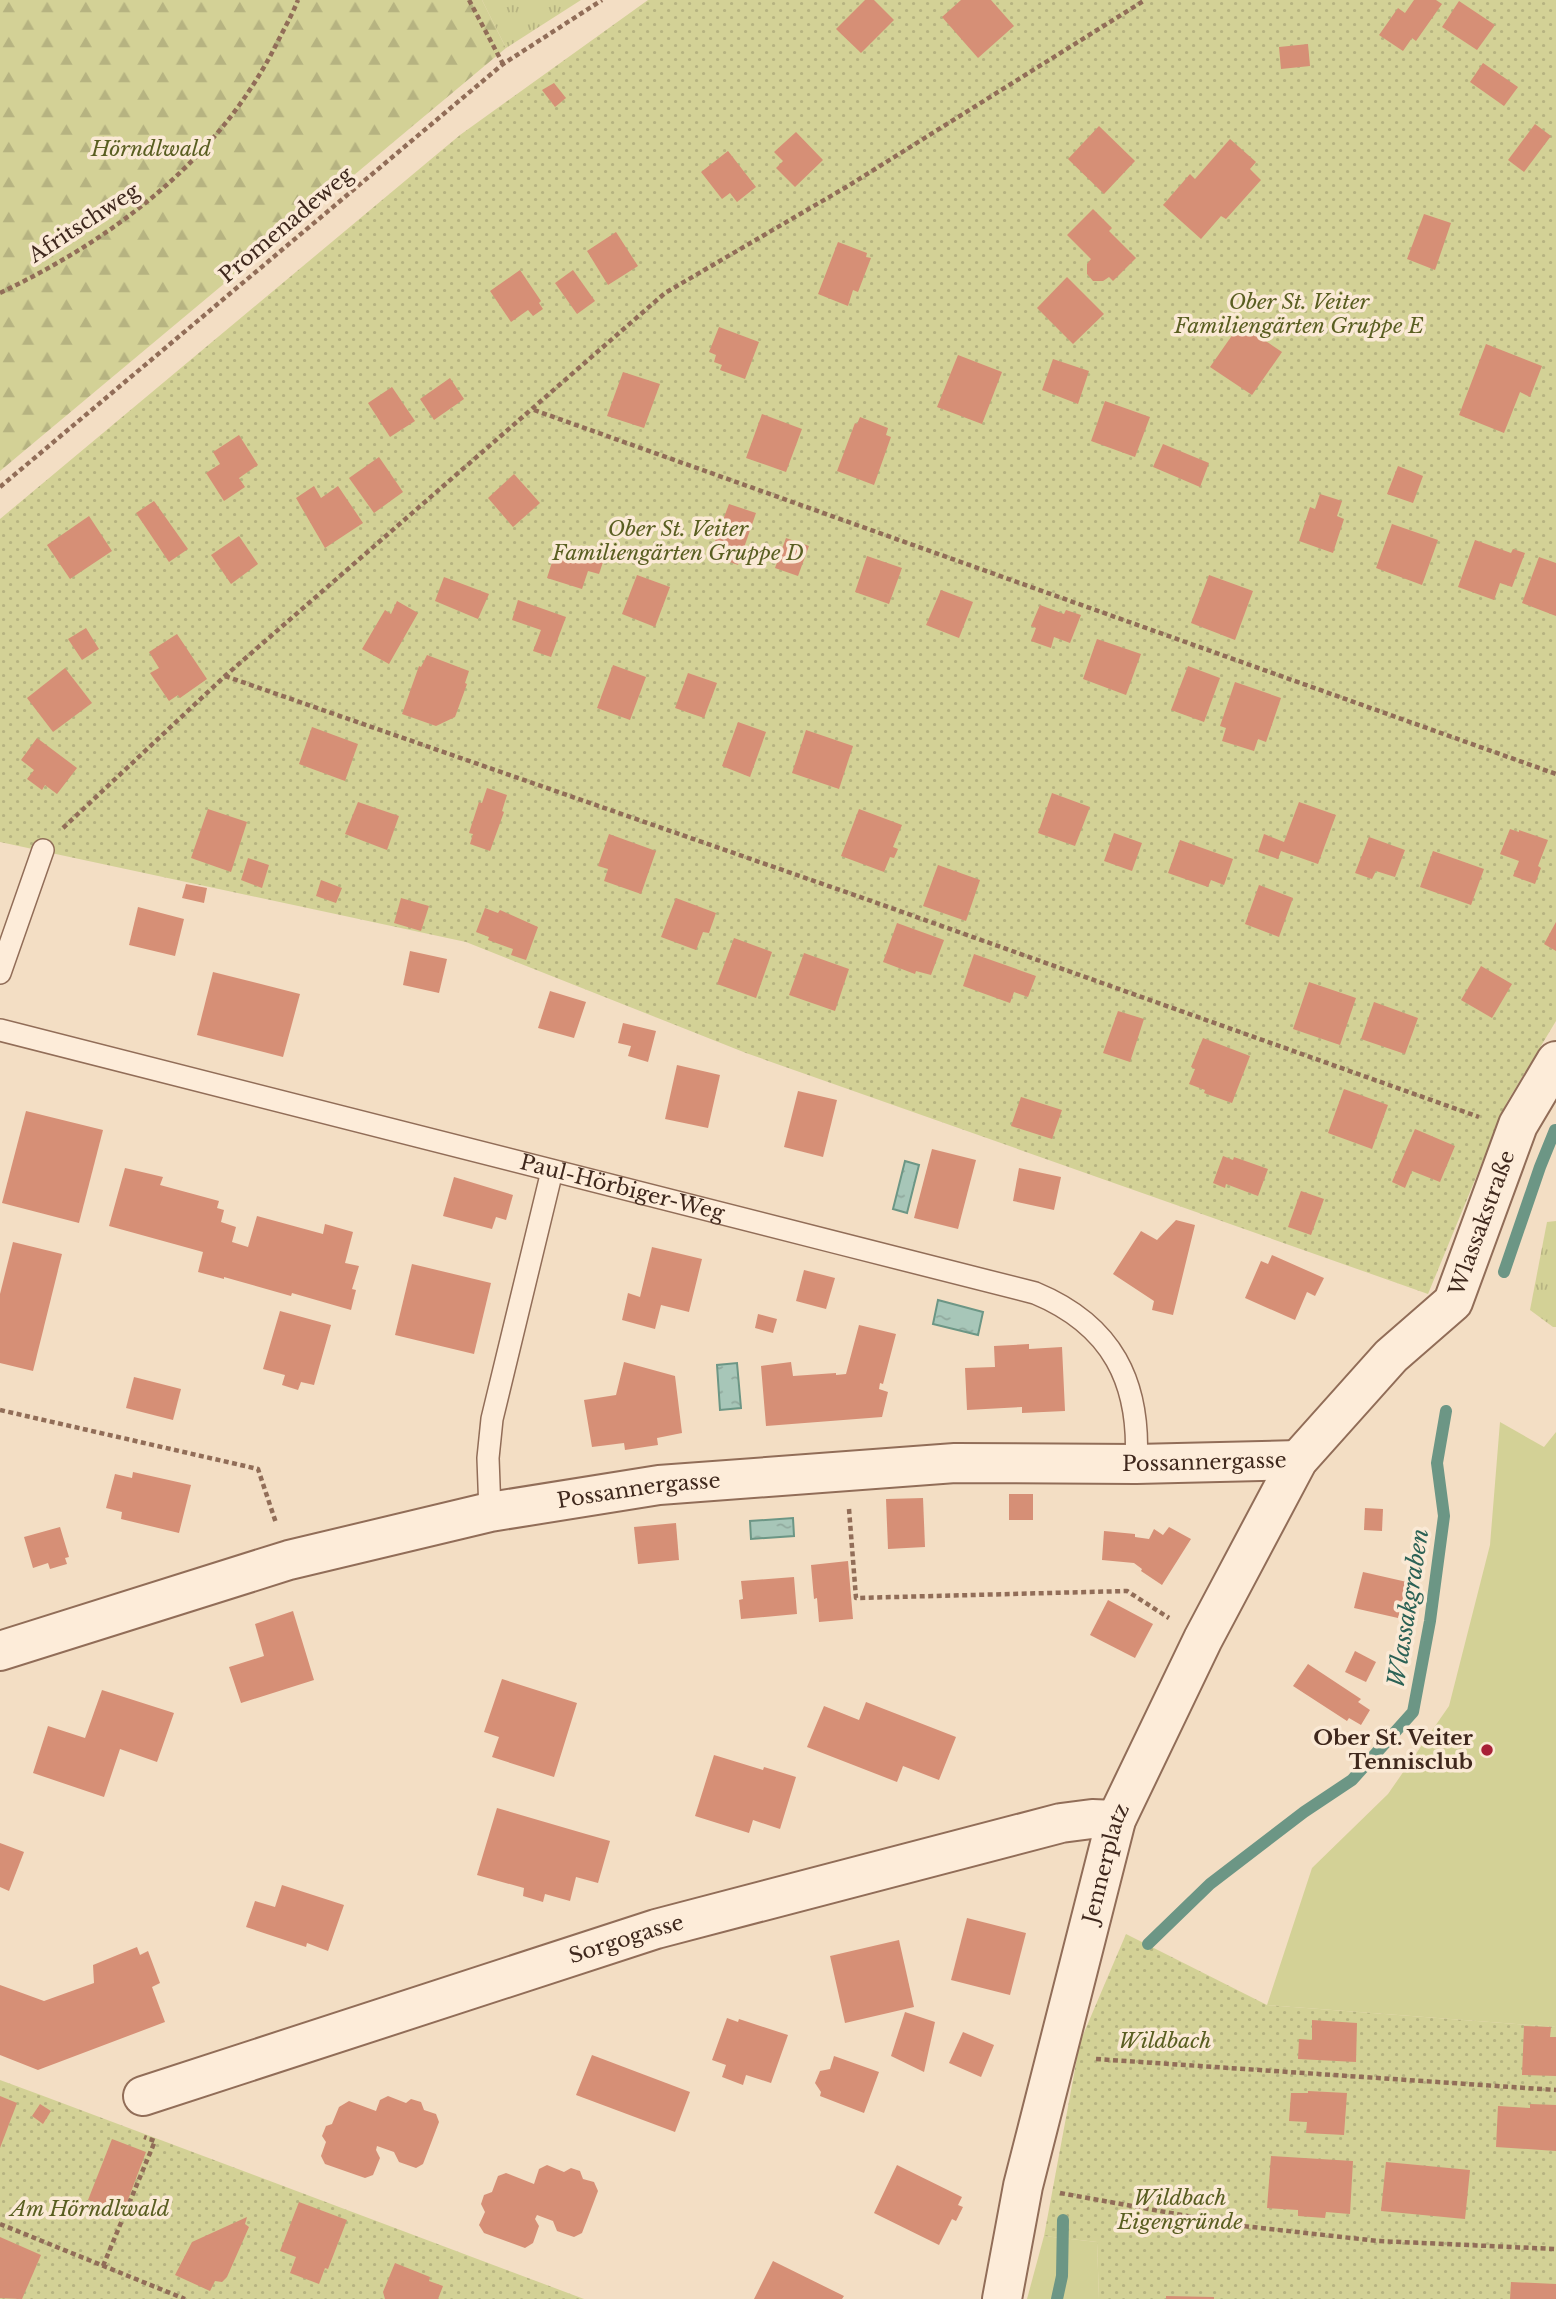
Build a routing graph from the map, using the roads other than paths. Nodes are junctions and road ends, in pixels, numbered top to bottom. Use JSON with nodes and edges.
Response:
{"nodes":[{"id":1,"x":43,"y":850,"type":"road end"},
{"id":2,"x":0,"y":973,"type":"edge"},
{"id":3,"x":0,"y":1030,"type":"edge"},
{"id":4,"x":1556,"y":1061,"type":"edge"},
{"id":5,"x":552,"y":1171,"type":"junction"},
{"id":6,"x":1298,"y":1460,"type":"junction"},
{"id":7,"x":1136,"y":1464,"type":"junction"},
{"id":8,"x":490,"y":1512,"type":"junction"},
{"id":9,"x":0,"y":1651,"type":"edge"},
{"id":10,"x":1116,"y":1821,"type":"junction"},
{"id":11,"x":143,"y":2096,"type":"road end"},
{"id":12,"x":1002,"y":2299,"type":"edge"}],
"edges":[{"from":1,"to":2,"type":"lane"},
{"from":3,"to":5,"type":"lane","name":"Paul-Hörbiger-Weg"},
{"from":4,"to":6,"type":"street","name":"Wlassakstraße"},
{"from":5,"to":7,"type":"lane","name":"Paul-Hörbiger-Weg"},
{"from":5,"to":8,"type":"lane"},
{"from":6,"to":7,"type":"street","name":"Possannergasse"},
{"from":6,"to":10,"type":"street","name":"Jennerplatz"},
{"from":7,"to":8,"type":"street","name":"Possannergasse"},
{"from":8,"to":9,"type":"street","name":"Possannergasse"},
{"from":10,"to":11,"type":"street","name":"Sorgogasse"},
{"from":10,"to":12,"type":"street","name":"Jennerplatz"}]}
